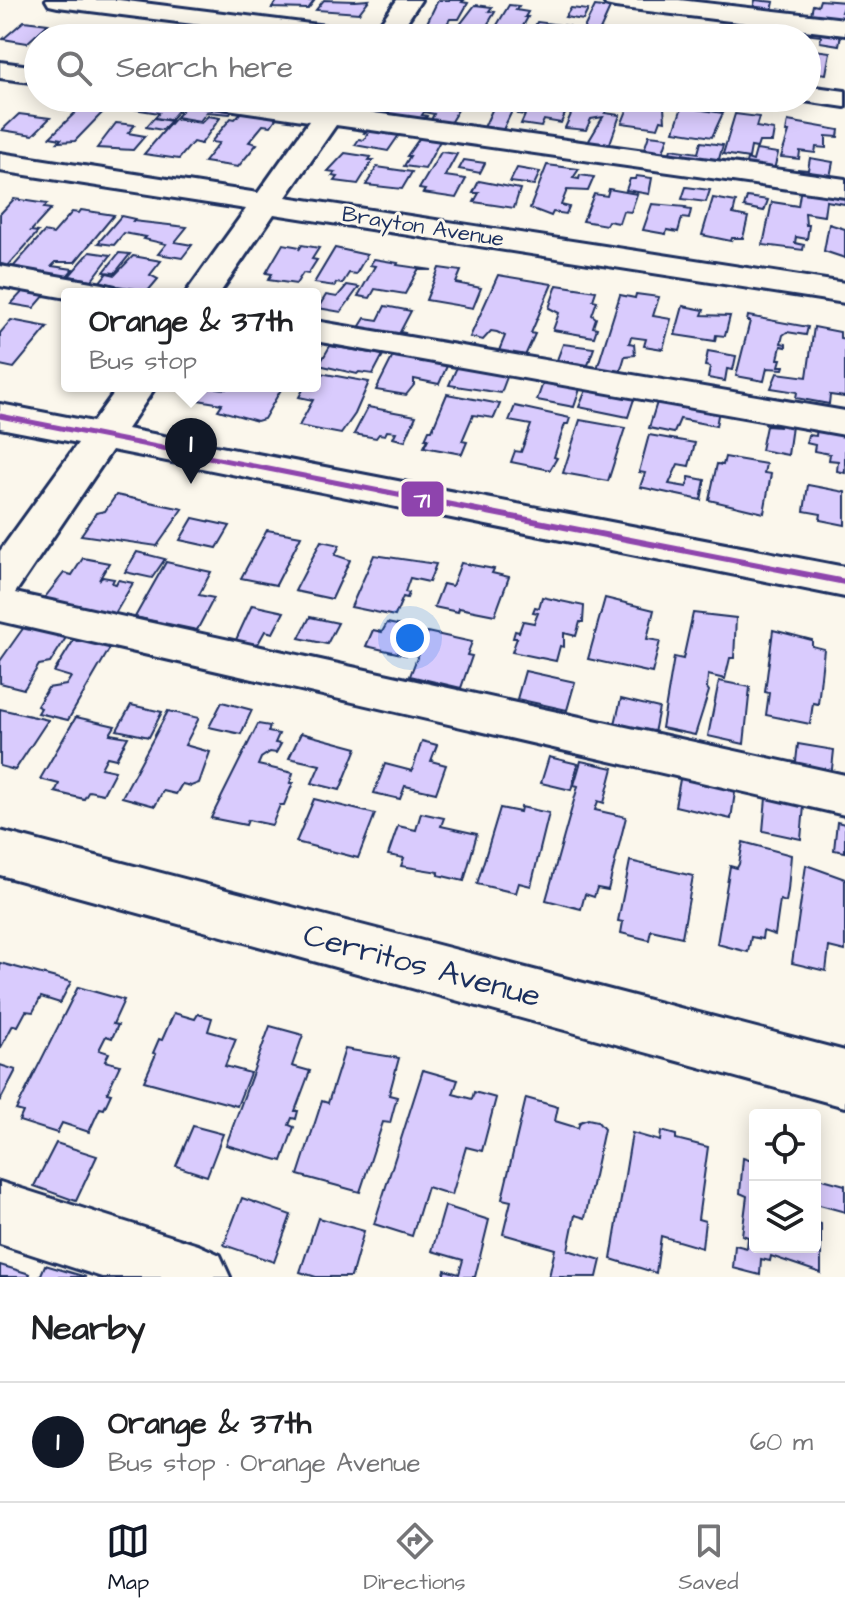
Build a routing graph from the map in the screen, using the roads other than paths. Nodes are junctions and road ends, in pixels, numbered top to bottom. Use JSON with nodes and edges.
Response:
{"nodes":[{"id":1,"x":58,"y":0,"type":"edge"},
{"id":2,"x":409,"y":0,"type":"edge"},
{"id":3,"x":615,"y":0,"type":"edge"},
{"id":4,"x":253,"y":24,"type":"edge"},
{"id":5,"x":393,"y":24,"type":"edge"},
{"id":6,"x":819,"y":24,"type":"edge"},
{"id":7,"x":821,"y":24,"type":"edge"},
{"id":8,"x":845,"y":27,"type":"edge"},
{"id":9,"x":0,"y":70,"type":"edge"},
{"id":10,"x":24,"y":73,"type":"edge"},
{"id":11,"x":821,"y":96,"type":"edge"},
{"id":12,"x":845,"y":99,"type":"edge"},
{"id":13,"x":331,"y":112,"type":"edge"},
{"id":14,"x":372,"y":112,"type":"edge"},
{"id":15,"x":0,"y":162,"type":"edge"},
{"id":16,"x":845,"y":188,"type":"edge"},
{"id":17,"x":267,"y":203,"type":"junction"},
{"id":18,"x":0,"y":276,"type":"edge"},
{"id":19,"x":69,"y":288,"type":"edge"},
{"id":20,"x":206,"y":288,"type":"edge"},
{"id":21,"x":845,"y":293,"type":"edge"},
{"id":22,"x":321,"y":332,"type":"edge"},
{"id":23,"x":134,"y":392,"type":"edge"},
{"id":24,"x":0,"y":416,"type":"edge"},
{"id":25,"x":845,"y":423,"type":"edge"},
{"id":26,"x":103,"y":436,"type":"junction"},
{"id":27,"x":0,"y":582,"type":"edge"},
{"id":28,"x":845,"y":582,"type":"edge"},
{"id":29,"x":0,"y":605,"type":"edge"},
{"id":30,"x":845,"y":795,"type":"edge"},
{"id":31,"x":0,"y":853,"type":"edge"},
{"id":32,"x":845,"y":1079,"type":"edge"},
{"id":33,"x":0,"y":1213,"type":"edge"},
{"id":34,"x":198,"y":1277,"type":"edge"}],
"edges":[{"from":1,"to":4,"type":"street"},
{"from":2,"to":5,"type":"street"},
{"from":3,"to":6,"type":"street"},
{"from":7,"to":8,"type":"street"},
{"from":9,"to":10,"type":"street"},
{"from":11,"to":12,"type":"street"},
{"from":13,"to":17,"type":"street"},
{"from":14,"to":16,"type":"street"},
{"from":15,"to":17,"type":"street","name":"Brayton Avenue"},
{"from":17,"to":20,"type":"street"},
{"from":17,"to":21,"type":"street","name":"Brayton Avenue"},
{"from":18,"to":19,"type":"street"},
{"from":22,"to":25,"type":"street"},
{"from":23,"to":26,"type":"street"},
{"from":24,"to":26,"type":"street"},
{"from":26,"to":27,"type":"street"},
{"from":26,"to":28,"type":"street"},
{"from":29,"to":30,"type":"street"},
{"from":31,"to":32,"type":"street","name":"Cerritos Avenue"},
{"from":33,"to":34,"type":"street"}]}
